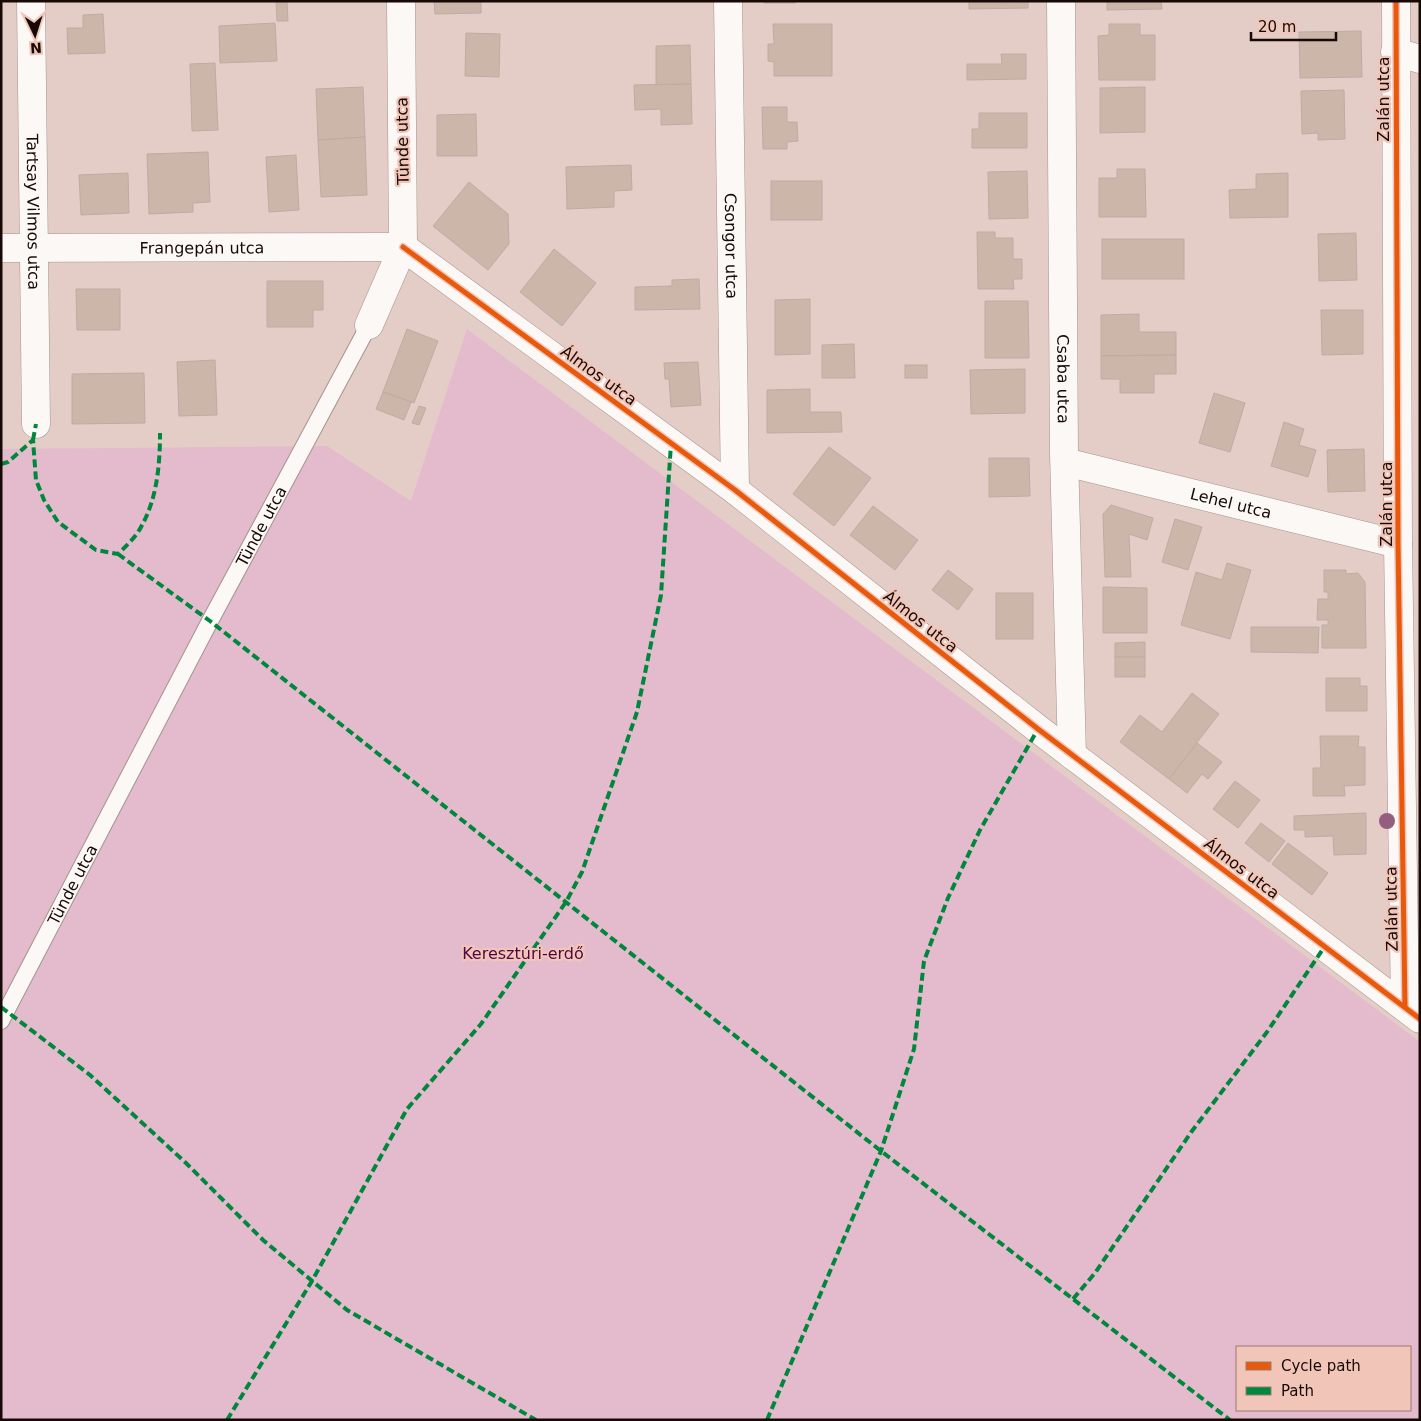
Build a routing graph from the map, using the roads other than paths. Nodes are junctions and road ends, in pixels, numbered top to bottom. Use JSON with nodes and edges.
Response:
{"nodes":[{"id":1,"x":31,"y":1,"type":"edge"},
{"id":2,"x":401,"y":1,"type":"edge"},
{"id":3,"x":728,"y":1,"type":"edge"},
{"id":4,"x":1061,"y":1,"type":"edge"},
{"id":5,"x":1396,"y":1,"type":"edge"},
{"id":6,"x":1408,"y":56,"type":"edge"},
{"id":7,"x":34,"y":247,"type":"junction"},
{"id":8,"x":403,"y":247,"type":"junction"},
{"id":9,"x":1,"y":248,"type":"edge"},
{"id":10,"x":369,"y":325,"type":"joint"},
{"id":11,"x":36,"y":424,"type":"dead end"},
{"id":12,"x":1065,"y":462,"type":"junction"},
{"id":13,"x":735,"y":490,"type":"junction"},
{"id":14,"x":1398,"y":544,"type":"junction"},
{"id":15,"x":1410,"y":604,"type":"edge"},
{"id":16,"x":1072,"y":755,"type":"junction"},
{"id":17,"x":1412,"y":1013,"type":"edge"},
{"id":18,"x":1,"y":1022,"type":"edge"}],
"edges":[{"from":1,"to":7,"type":"street","name":"Tartsay Vilmos utca"},
{"from":2,"to":8,"type":"street","name":"Tünde utca"},
{"from":3,"to":13,"type":"street","name":"Csongor utca"},
{"from":4,"to":12,"type":"street","name":"Csaba utca"},
{"from":5,"to":6,"type":"street","name":"Zalán utca"},
{"from":6,"to":14,"type":"street","name":"Zalán utca"},
{"from":7,"to":8,"type":"street","name":"Frangepán utca"},
{"from":7,"to":9,"type":"street","name":"Frangepán utca"},
{"from":7,"to":11,"type":"street","name":"Tartsay Vilmos utca"},
{"from":8,"to":10,"type":"street","name":"Tünde utca"},
{"from":8,"to":13,"type":"street","name":"Álmos utca"},
{"from":10,"to":18,"type":"lane","name":"Tünde utca"},
{"from":12,"to":14,"type":"street","name":"Lehel utca"},
{"from":12,"to":16,"type":"street","name":"Csaba utca"},
{"from":13,"to":16,"type":"street","name":"Álmos utca"},
{"from":14,"to":15,"type":"street","name":"Zalán utca"},
{"from":15,"to":17,"type":"street","name":"Zalán utca"},
{"from":16,"to":17,"type":"street","name":"Álmos utca"}]}
